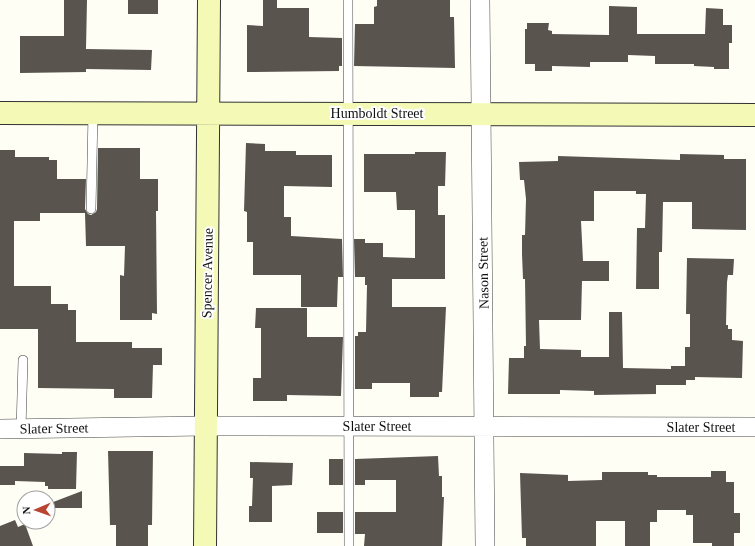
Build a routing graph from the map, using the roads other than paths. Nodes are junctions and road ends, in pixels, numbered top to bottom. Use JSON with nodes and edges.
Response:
{"nodes":[{"id":1,"x":209,"y":0,"type":"edge"},
{"id":2,"x":348,"y":0,"type":"edge"},
{"id":3,"x":480,"y":0,"type":"edge"},
{"id":4,"x":208,"y":112,"type":"junction"},
{"id":5,"x":0,"y":113,"type":"edge"},
{"id":6,"x":93,"y":113,"type":"junction"},
{"id":7,"x":348,"y":113,"type":"junction"},
{"id":8,"x":481,"y":114,"type":"junction"},
{"id":9,"x":755,"y":115,"type":"edge"},
{"id":10,"x":91,"y":209,"type":"dead end"},
{"id":11,"x":23,"y":360,"type":"dead end"},
{"id":12,"x":205,"y":426,"type":"junction"},
{"id":13,"x":348,"y":426,"type":"junction"},
{"id":14,"x":484,"y":427,"type":"junction"},
{"id":15,"x":755,"y":427,"type":"edge"},
{"id":16,"x":21,"y":428,"type":"junction"},
{"id":17,"x":0,"y":429,"type":"edge"},
{"id":18,"x":205,"y":546,"type":"edge"},
{"id":19,"x":349,"y":546,"type":"edge"},
{"id":20,"x":485,"y":546,"type":"edge"}],
"edges":[{"from":1,"to":4,"type":"street","name":"Spencer Avenue"},
{"from":2,"to":7,"type":"lane"},
{"from":3,"to":8,"type":"street","name":"Nason Street"},
{"from":4,"to":6,"type":"street","name":"Humboldt Street"},
{"from":4,"to":7,"type":"street","name":"Humboldt Street"},
{"from":4,"to":12,"type":"street","name":"Spencer Avenue"},
{"from":5,"to":6,"type":"street","name":"Humboldt Street"},
{"from":6,"to":10,"type":"lane"},
{"from":7,"to":8,"type":"street","name":"Humboldt Street"},
{"from":7,"to":13,"type":"lane"},
{"from":8,"to":9,"type":"street","name":"Humboldt Street"},
{"from":8,"to":14,"type":"street","name":"Nason Street"},
{"from":11,"to":16,"type":"lane"},
{"from":12,"to":13,"type":"street","name":"Slater Street"},
{"from":12,"to":16,"type":"street","name":"Slater Street"},
{"from":12,"to":18,"type":"street","name":"Spencer Avenue"},
{"from":13,"to":14,"type":"street","name":"Slater Street"},
{"from":13,"to":19,"type":"lane"},
{"from":14,"to":15,"type":"street","name":"Slater Street"},
{"from":14,"to":20,"type":"street","name":"Nason Street"},
{"from":16,"to":17,"type":"street","name":"Slater Street"}]}
